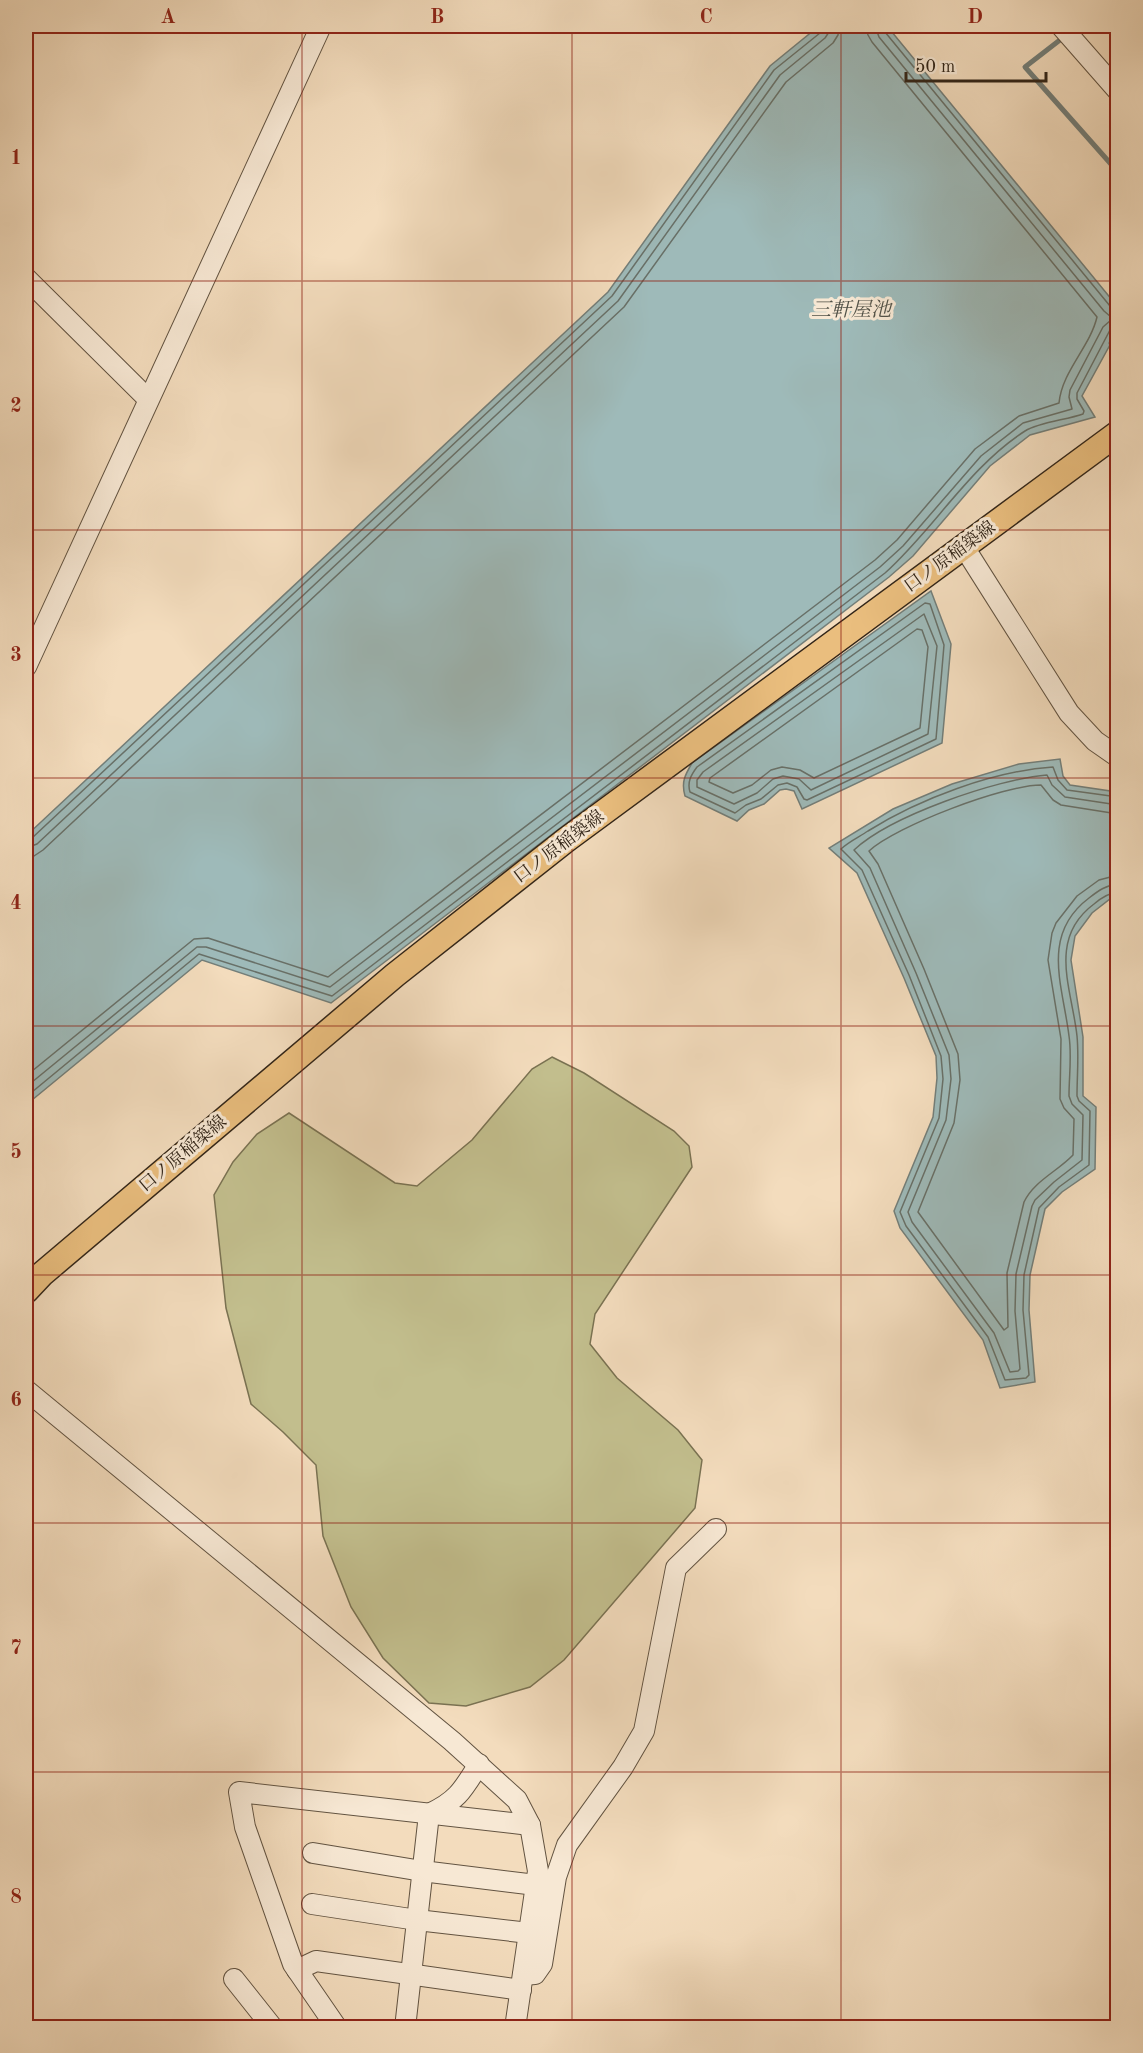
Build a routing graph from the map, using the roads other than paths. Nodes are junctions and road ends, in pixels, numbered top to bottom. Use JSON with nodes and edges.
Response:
{"nodes":[{"id":1,"x":321,"y":26,"type":"edge"},
{"id":2,"x":1061,"y":26,"type":"edge"},
{"id":3,"x":1118,"y":91,"type":"edge"},
{"id":4,"x":26,"y":278,"type":"edge"},
{"id":5,"x":148,"y":399,"type":"junction"},
{"id":6,"x":1118,"y":433,"type":"edge"},
{"id":7,"x":964,"y":547,"type":"junction"},
{"id":8,"x":26,"y":667,"type":"edge"},
{"id":9,"x":1118,"y":757,"type":"edge"},
{"id":10,"x":26,"y":1291,"type":"edge"},
{"id":11,"x":26,"y":1390,"type":"edge"},
{"id":12,"x":716,"y":1530,"type":"dead end"},
{"id":13,"x":480,"y":1764,"type":"junction"},
{"id":14,"x":429,"y":1814,"type":"junction"},
{"id":15,"x":530,"y":1825,"type":"junction"},
{"id":16,"x":313,"y":1853,"type":"dead end"},
{"id":17,"x":422,"y":1870,"type":"junction"},
{"id":18,"x":536,"y":1885,"type":"junction"},
{"id":19,"x":312,"y":1904,"type":"dead end"},
{"id":20,"x":417,"y":1920,"type":"junction"},
{"id":21,"x":529,"y":1933,"type":"junction"},
{"id":22,"x":297,"y":1970,"type":"junction"},
{"id":23,"x":411,"y":1974,"type":"junction"},
{"id":24,"x":234,"y":1979,"type":"dead end"},
{"id":25,"x":522,"y":1983,"type":"junction"},
{"id":26,"x":410,"y":2027,"type":"edge"},
{"id":27,"x":273,"y":2028,"type":"edge"},
{"id":28,"x":337,"y":2028,"type":"edge"},
{"id":29,"x":516,"y":2028,"type":"edge"}],
"edges":[{"from":1,"to":5,"type":"street"},
{"from":2,"to":3,"type":"street"},
{"from":4,"to":5,"type":"street"},
{"from":5,"to":8,"type":"street"},
{"from":6,"to":7,"type":"main road","name":"口ノ原稲築線"},
{"from":7,"to":9,"type":"street"},
{"from":7,"to":10,"type":"main road","name":"口ノ原稲築線"},
{"from":11,"to":13,"type":"street"},
{"from":12,"to":25,"type":"street"},
{"from":13,"to":14,"type":"street"},
{"from":13,"to":15,"type":"street"},
{"from":14,"to":15,"type":"street"},
{"from":14,"to":17,"type":"street"},
{"from":14,"to":22,"type":"street"},
{"from":15,"to":18,"type":"street"},
{"from":16,"to":17,"type":"street"},
{"from":17,"to":18,"type":"street"},
{"from":17,"to":20,"type":"street"},
{"from":18,"to":21,"type":"street"},
{"from":19,"to":20,"type":"street"},
{"from":20,"to":21,"type":"street"},
{"from":20,"to":23,"type":"street"},
{"from":21,"to":25,"type":"street"},
{"from":22,"to":23,"type":"street"},
{"from":22,"to":28,"type":"street"},
{"from":23,"to":25,"type":"street"},
{"from":23,"to":26,"type":"street"},
{"from":24,"to":27,"type":"street"},
{"from":25,"to":29,"type":"street"}]}
